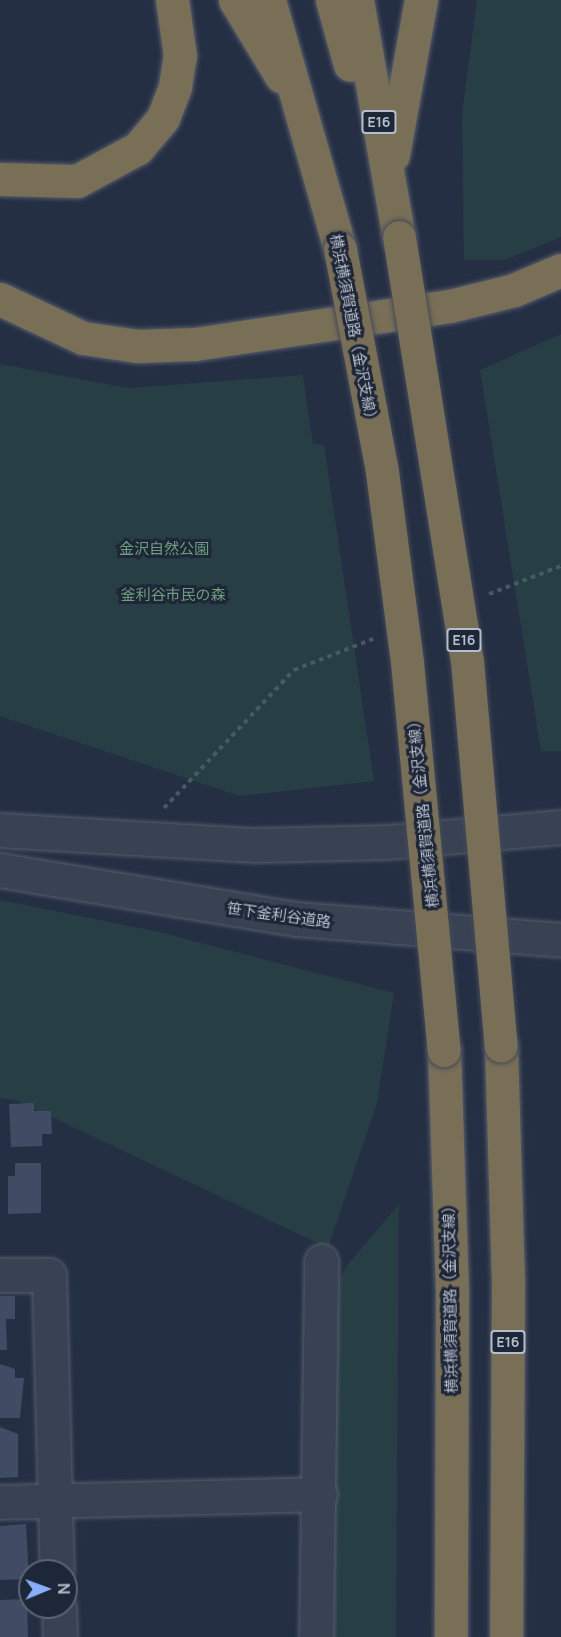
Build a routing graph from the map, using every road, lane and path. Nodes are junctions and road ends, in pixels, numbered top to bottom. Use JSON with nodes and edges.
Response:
{"nodes":[{"id":1,"x":172,"y":0,"type":"edge"},
{"id":2,"x":235,"y":0,"type":"edge"},
{"id":3,"x":269,"y":0,"type":"edge"},
{"id":4,"x":292,"y":0,"type":"edge"},
{"id":5,"x":357,"y":1,"type":"edge"},
{"id":6,"x":415,"y":10,"type":"edge"},
{"id":7,"x":402,"y":107,"type":"junction"},
{"id":8,"x":301,"y":108,"type":"junction"},
{"id":9,"x":389,"y":178,"type":"junction"},
{"id":10,"x":0,"y":180,"type":"edge"},
{"id":11,"x":398,"y":229,"type":"junction"},
{"id":12,"x":340,"y":249,"type":"junction"},
{"id":13,"x":561,"y":270,"type":"edge"},
{"id":14,"x":0,"y":299,"type":"edge"},
{"id":15,"x":561,"y":566,"type":"edge"},
{"id":16,"x":483,"y":596,"type":"dead end"},
{"id":17,"x":383,"y":635,"type":"dead end"},
{"id":18,"x":161,"y":810,"type":"dead end"},
{"id":19,"x":561,"y":827,"type":"edge"},
{"id":20,"x":0,"y":830,"type":"edge"},
{"id":21,"x":0,"y":870,"type":"edge"},
{"id":22,"x":561,"y":940,"type":"edge"},
{"id":23,"x":321,"y":1261,"type":"dead end"},
{"id":24,"x":0,"y":1275,"type":"edge"},
{"id":25,"x":320,"y":1494,"type":"junction"},
{"id":26,"x":0,"y":1502,"type":"edge"},
{"id":27,"x":55,"y":1502,"type":"junction"},
{"id":28,"x":57,"y":1559,"type":"edge"},
{"id":29,"x":59,"y":1619,"type":"edge"},
{"id":30,"x":60,"y":1637,"type":"edge"},
{"id":31,"x":316,"y":1637,"type":"edge"},
{"id":32,"x":451,"y":1637,"type":"edge"},
{"id":33,"x":506,"y":1637,"type":"edge"}],
"edges":[{"from":1,"to":10,"type":"highway"},
{"from":2,"to":8,"type":"highway"},
{"from":3,"to":8,"type":"highway","name":"横浜横須賀道路（金沢支線）"},
{"from":4,"to":12,"type":"highway"},
{"from":5,"to":7,"type":"highway"},
{"from":5,"to":9,"type":"highway","number":"E16"},
{"from":5,"to":11,"type":"highway"},
{"from":6,"to":7,"type":"highway"},
{"from":7,"to":9,"type":"highway"},
{"from":8,"to":12,"type":"highway","name":"横浜横須賀道路（金沢支線）"},
{"from":9,"to":11,"type":"highway","number":"E16"},
{"from":11,"to":33,"type":"highway","number":"E16","bridge":true},
{"from":12,"to":32,"type":"highway","name":"横浜横須賀道路（金沢支線）","bridge":true},
{"from":13,"to":14,"type":"highway"},
{"from":15,"to":16,"type":"path"},
{"from":17,"to":18,"type":"path"},
{"from":19,"to":20,"type":"street"},
{"from":21,"to":22,"type":"street","name":"笹下釜利谷道路"},
{"from":23,"to":25,"type":"street"},
{"from":24,"to":27,"type":"street"},
{"from":25,"to":27,"type":"street"},
{"from":25,"to":31,"type":"street"},
{"from":26,"to":27,"type":"street"},
{"from":27,"to":28,"type":"street"},
{"from":29,"to":30,"type":"street"}]}
